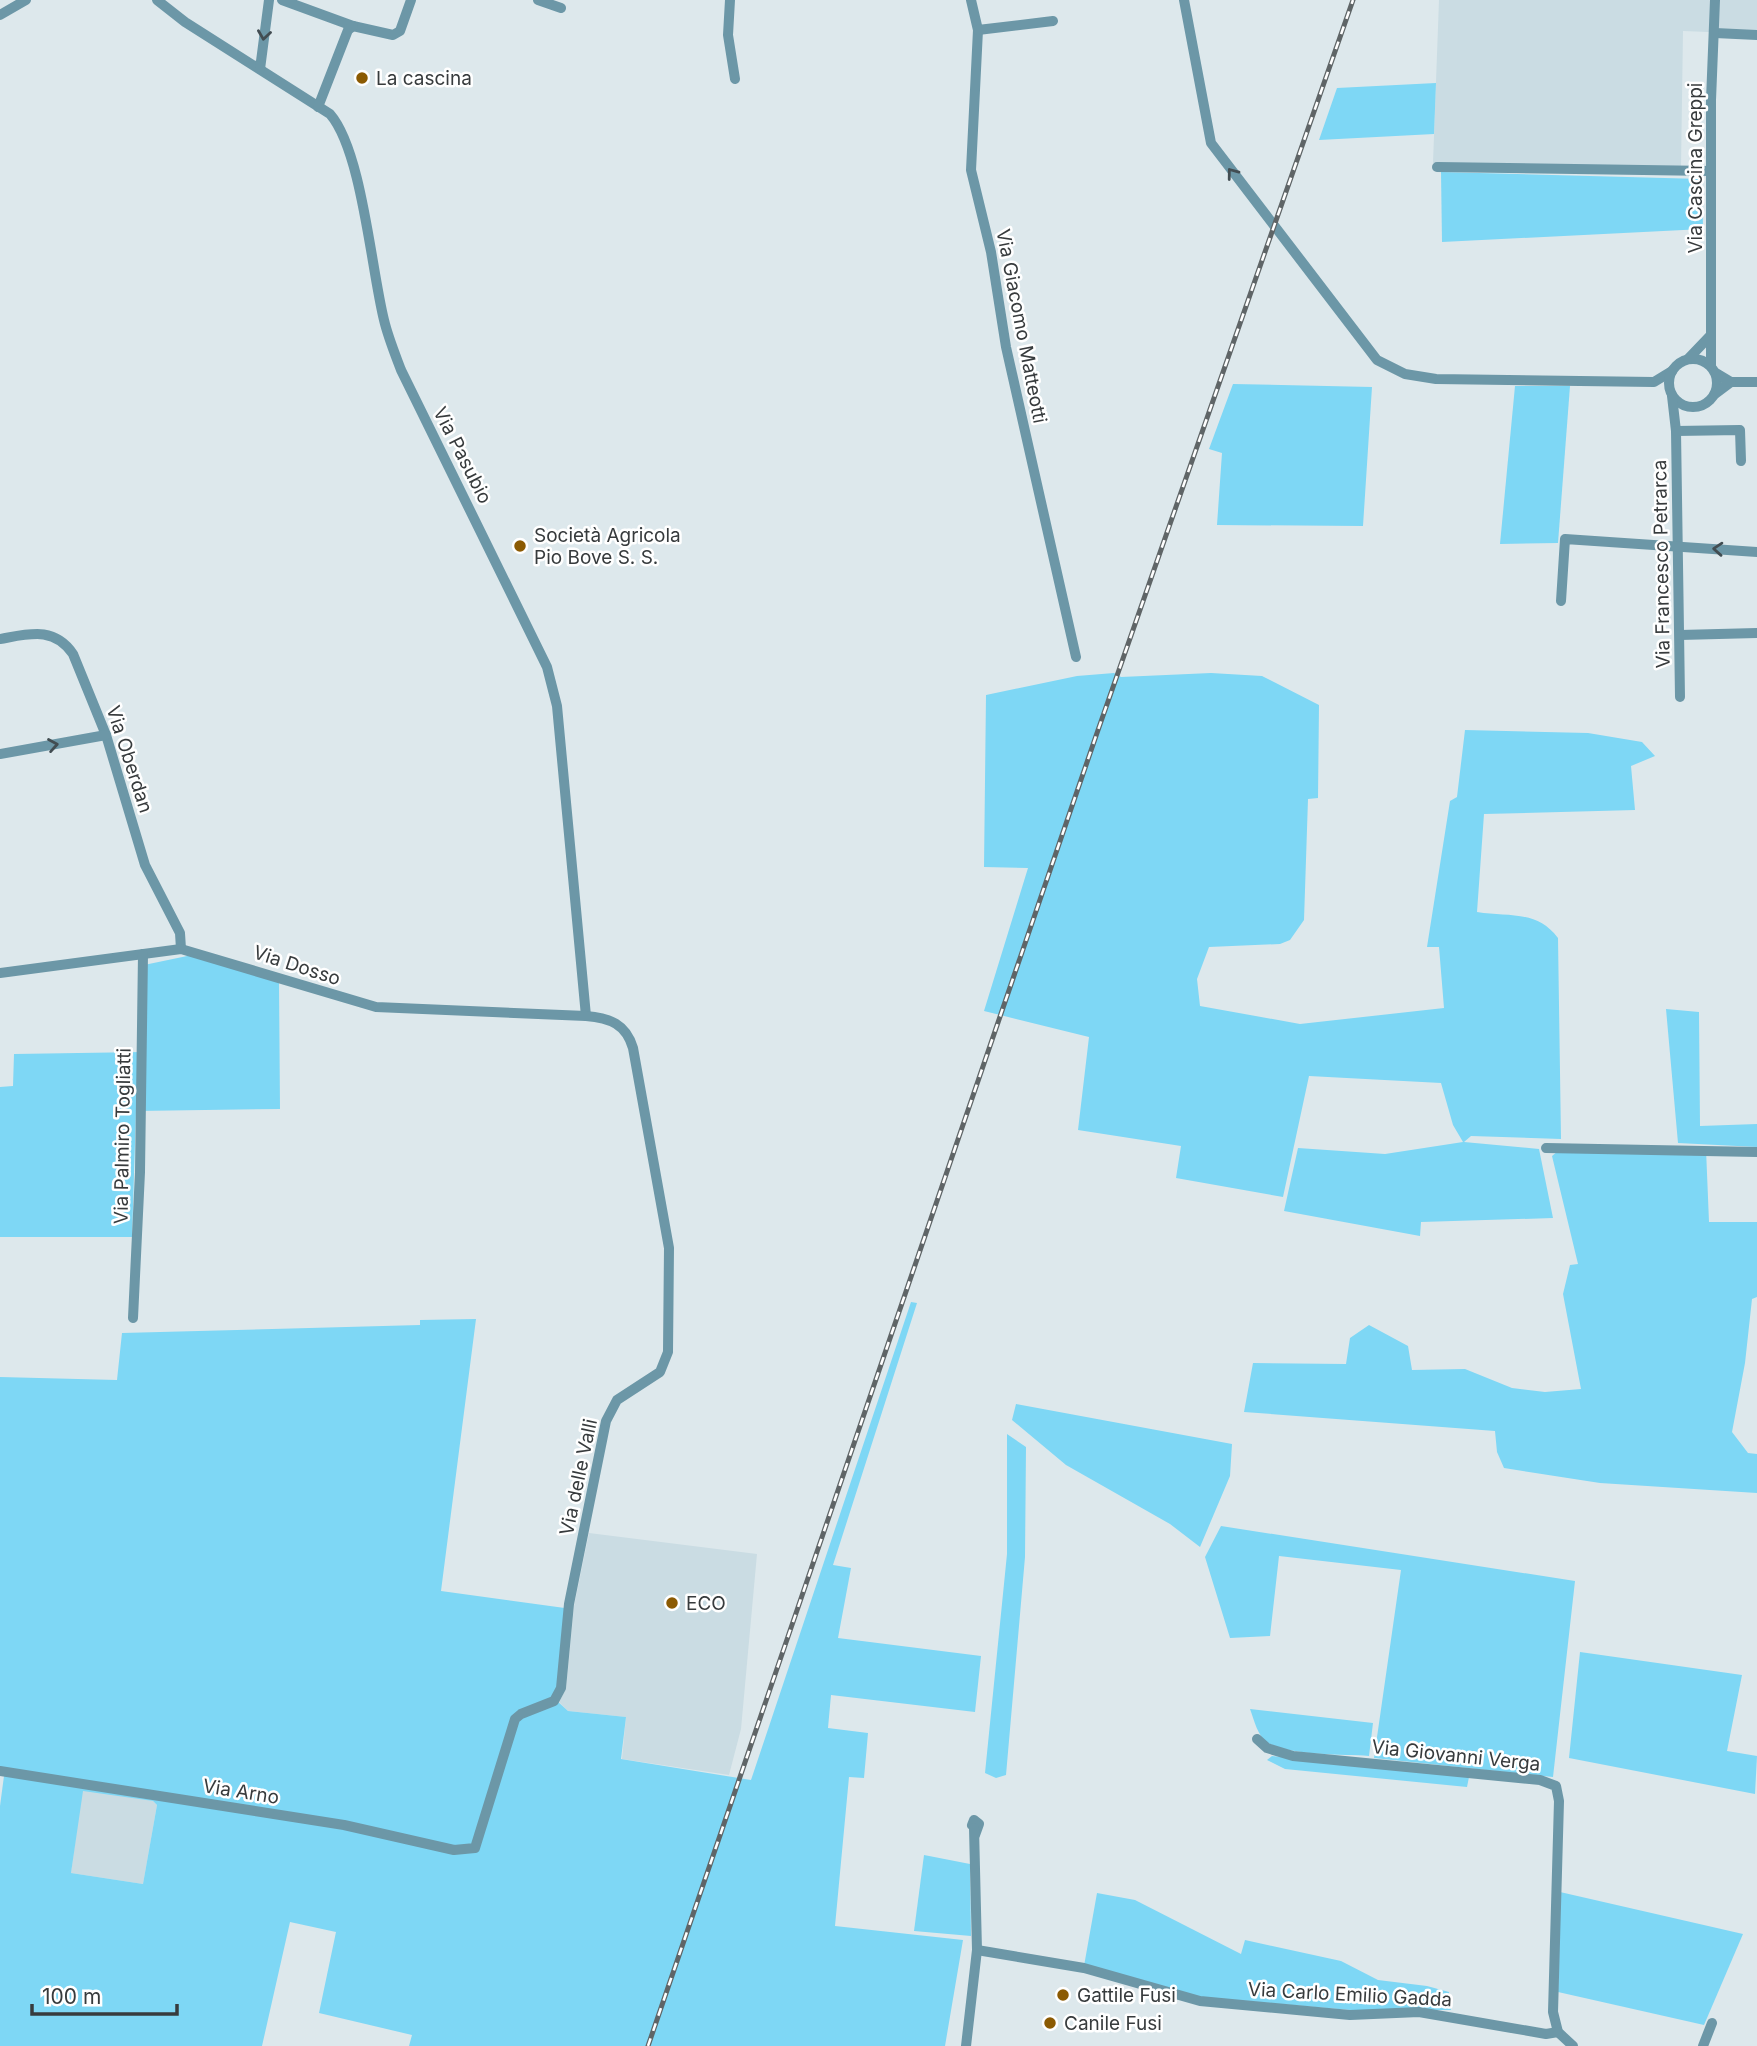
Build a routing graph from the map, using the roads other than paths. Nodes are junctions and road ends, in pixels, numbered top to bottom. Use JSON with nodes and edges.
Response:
{"nodes":[{"id":1,"x":26,"y":0,"type":"edge"},
{"id":2,"x":157,"y":0,"type":"edge"},
{"id":3,"x":269,"y":0,"type":"edge"},
{"id":4,"x":282,"y":0,"type":"edge"},
{"id":5,"x":411,"y":0,"type":"edge"},
{"id":6,"x":538,"y":0,"type":"edge"},
{"id":7,"x":730,"y":0,"type":"edge"},
{"id":8,"x":971,"y":0,"type":"edge"},
{"id":9,"x":1184,"y":0,"type":"edge"},
{"id":10,"x":1715,"y":0,"type":"edge"},
{"id":11,"x":561,"y":8,"type":"dead end"},
{"id":12,"x":0,"y":15,"type":"edge"},
{"id":13,"x":1053,"y":21,"type":"dead end"},
{"id":14,"x":353,"y":26,"type":"junction"},
{"id":15,"x":978,"y":30,"type":"junction"},
{"id":16,"x":1715,"y":33,"type":"junction"},
{"id":17,"x":1757,"y":34,"type":"edge"},
{"id":18,"x":260,"y":69,"type":"junction"},
{"id":19,"x":735,"y":79,"type":"dead end"},
{"id":20,"x":318,"y":107,"type":"junction"},
{"id":21,"x":1437,"y":167,"type":"dead end"},
{"id":22,"x":1711,"y":171,"type":"junction"},
{"id":23,"x":1710,"y":335,"type":"junction"},
{"id":24,"x":1688,"y":359,"type":"junction"},
{"id":25,"x":1713,"y":370,"type":"junction"},
{"id":26,"x":1672,"y":371,"type":"junction"},
{"id":27,"x":1654,"y":382,"type":"junction"},
{"id":28,"x":1731,"y":382,"type":"junction"},
{"id":29,"x":1757,"y":382,"type":"edge"},
{"id":30,"x":1671,"y":394,"type":"junction"},
{"id":31,"x":1715,"y":394,"type":"junction"},
{"id":32,"x":1693,"y":408,"type":"junction"},
{"id":33,"x":1676,"y":430,"type":"junction"},
{"id":34,"x":1741,"y":461,"type":"dead end"},
{"id":35,"x":1678,"y":546,"type":"junction"},
{"id":36,"x":1757,"y":552,"type":"edge"},
{"id":37,"x":1561,"y":601,"type":"dead end"},
{"id":38,"x":1757,"y":633,"type":"edge"},
{"id":39,"x":1680,"y":635,"type":"junction"},
{"id":40,"x":0,"y":639,"type":"edge"},
{"id":41,"x":1076,"y":657,"type":"dead end"},
{"id":42,"x":1680,"y":697,"type":"dead end"},
{"id":43,"x":106,"y":735,"type":"junction"},
{"id":44,"x":0,"y":754,"type":"edge"},
{"id":45,"x":181,"y":949,"type":"junction"},
{"id":46,"x":142,"y":954,"type":"junction"},
{"id":47,"x":0,"y":973,"type":"edge"},
{"id":48,"x":586,"y":1016,"type":"junction"},
{"id":49,"x":1546,"y":1149,"type":"dead end"},
{"id":50,"x":1757,"y":1152,"type":"edge"},
{"id":51,"x":133,"y":1318,"type":"dead end"},
{"id":52,"x":1258,"y":1739,"type":"dead end"},
{"id":53,"x":0,"y":1771,"type":"edge"},
{"id":54,"x":975,"y":1822,"type":"dead end"},
{"id":55,"x":475,"y":1848,"type":"joint"},
{"id":56,"x":977,"y":1950,"type":"junction"},
{"id":57,"x":1712,"y":2023,"type":"dead end"},
{"id":58,"x":1558,"y":2032,"type":"junction"},
{"id":59,"x":966,"y":2046,"type":"edge"},
{"id":60,"x":1573,"y":2046,"type":"edge"},
{"id":61,"x":1703,"y":2046,"type":"edge"}],
"edges":[{"from":1,"to":12,"type":"street"},
{"from":2,"to":18,"type":"street","name":"Via Pasubio"},
{"from":3,"to":18,"type":"street","one_way":true},
{"from":4,"to":14,"type":"street"},
{"from":5,"to":14,"type":"street"},
{"from":6,"to":11,"type":"street"},
{"from":7,"to":19,"type":"street"},
{"from":8,"to":15,"type":"street","name":"Via Giacomo Matteotti"},
{"from":27,"to":9,"type":"street","one_way":true},
{"from":10,"to":16,"type":"street","name":"Via Cascina Greppi"},
{"from":13,"to":15,"type":"street"},
{"from":14,"to":20,"type":"street"},
{"from":15,"to":41,"type":"street","name":"Via Giacomo Matteotti"},
{"from":16,"to":17,"type":"street"},
{"from":16,"to":22,"type":"street","name":"Via Cascina Greppi"},
{"from":18,"to":20,"type":"street","name":"Via Pasubio"},
{"from":20,"to":48,"type":"street","name":"Via Pasubio"},
{"from":21,"to":22,"type":"street"},
{"from":22,"to":23,"type":"street","name":"Via Cascina Greppi"},
{"from":23,"to":24,"type":"street"},
{"from":23,"to":25,"type":"street","name":"Via Cascina Greppi"},
{"from":24,"to":25,"type":"street"},
{"from":24,"to":26,"type":"street"},
{"from":25,"to":28,"type":"street"},
{"from":25,"to":31,"type":"street"},
{"from":26,"to":27,"type":"street"},
{"from":26,"to":30,"type":"street"},
{"from":27,"to":30,"type":"street"},
{"from":28,"to":29,"type":"street"},
{"from":28,"to":31,"type":"street"},
{"from":30,"to":32,"type":"street"},
{"from":30,"to":33,"type":"street","name":"Via Francesco Petrarca"},
{"from":31,"to":32,"type":"street"},
{"from":32,"to":33,"type":"street"},
{"from":33,"to":34,"type":"street"},
{"from":33,"to":35,"type":"street","name":"Via Francesco Petrarca"},
{"from":36,"to":35,"type":"street","one_way":true},
{"from":35,"to":37,"type":"street"},
{"from":35,"to":39,"type":"street","name":"Via Francesco Petrarca"},
{"from":38,"to":39,"type":"street"},
{"from":39,"to":42,"type":"street","name":"Via Francesco Petrarca"},
{"from":40,"to":43,"type":"street","name":"Via Oberdan"},
{"from":44,"to":43,"type":"street","one_way":true},
{"from":43,"to":45,"type":"street","name":"Via Oberdan"},
{"from":45,"to":46,"type":"street","name":"Via Dosso"},
{"from":45,"to":48,"type":"street","name":"Via Dosso"},
{"from":46,"to":47,"type":"street","name":"Via Dosso"},
{"from":46,"to":51,"type":"street","name":"Via Palmiro Togliatti"},
{"from":48,"to":55,"type":"street","name":"Via delle Valli"},
{"from":49,"to":50,"type":"street"},
{"from":52,"to":58,"type":"street","name":"Via Giovanni Verga"},
{"from":53,"to":55,"type":"street","name":"Via Arno"},
{"from":54,"to":56,"type":"street"},
{"from":56,"to":58,"type":"street","name":"Via Carlo Emilio Gadda"},
{"from":56,"to":59,"type":"street"},
{"from":57,"to":61,"type":"street"},
{"from":58,"to":60,"type":"street"}]}
